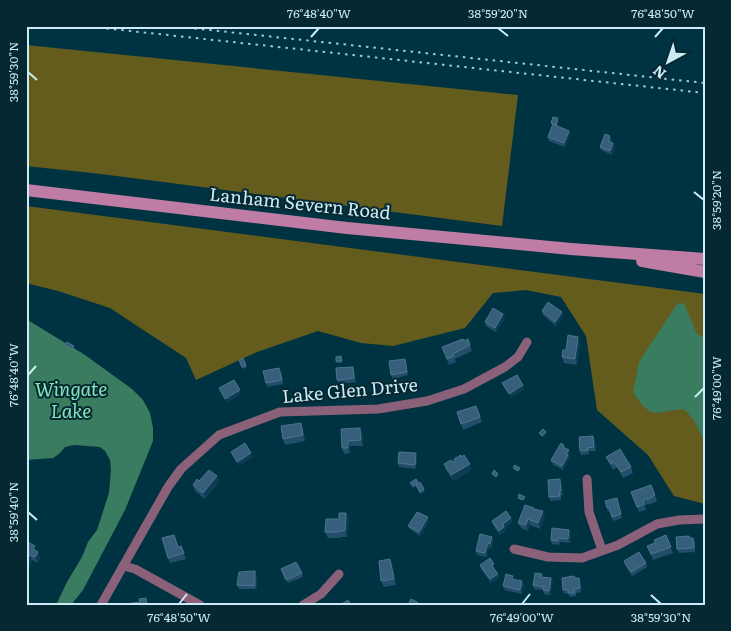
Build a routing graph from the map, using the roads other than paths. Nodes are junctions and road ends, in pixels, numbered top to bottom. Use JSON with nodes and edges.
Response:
{"nodes":[{"id":1,"x":26,"y":190,"type":"edge"},
{"id":2,"x":571,"y":249,"type":"junction"},
{"id":3,"x":705,"y":259,"type":"edge"},
{"id":4,"x":705,"y":272,"type":"edge"},
{"id":5,"x":527,"y":342,"type":"dead end"},
{"id":6,"x":587,"y":479,"type":"dead end"},
{"id":7,"x":705,"y":519,"type":"edge"},
{"id":8,"x":514,"y":550,"type":"dead end"},
{"id":9,"x":602,"y":550,"type":"junction"},
{"id":10,"x":123,"y":566,"type":"junction"},
{"id":11,"x":339,"y":574,"type":"dead end"},
{"id":12,"x":100,"y":605,"type":"edge"},
{"id":13,"x":200,"y":605,"type":"edge"},
{"id":14,"x":303,"y":605,"type":"edge"}],
"edges":[{"from":1,"to":2,"type":"main road","name":"Lanham Severn Road"},
{"from":2,"to":3,"type":"main road","name":"Lanham Severn Road"},
{"from":2,"to":4,"type":"main road","name":"Lanham Severn Road"},
{"from":5,"to":10,"type":"street","name":"Lake Glen Drive"},
{"from":6,"to":9,"type":"street"},
{"from":7,"to":9,"type":"street"},
{"from":8,"to":9,"type":"street"},
{"from":10,"to":12,"type":"street","name":"Lake Glen Drive"},
{"from":10,"to":13,"type":"street"},
{"from":11,"to":14,"type":"street"}]}
